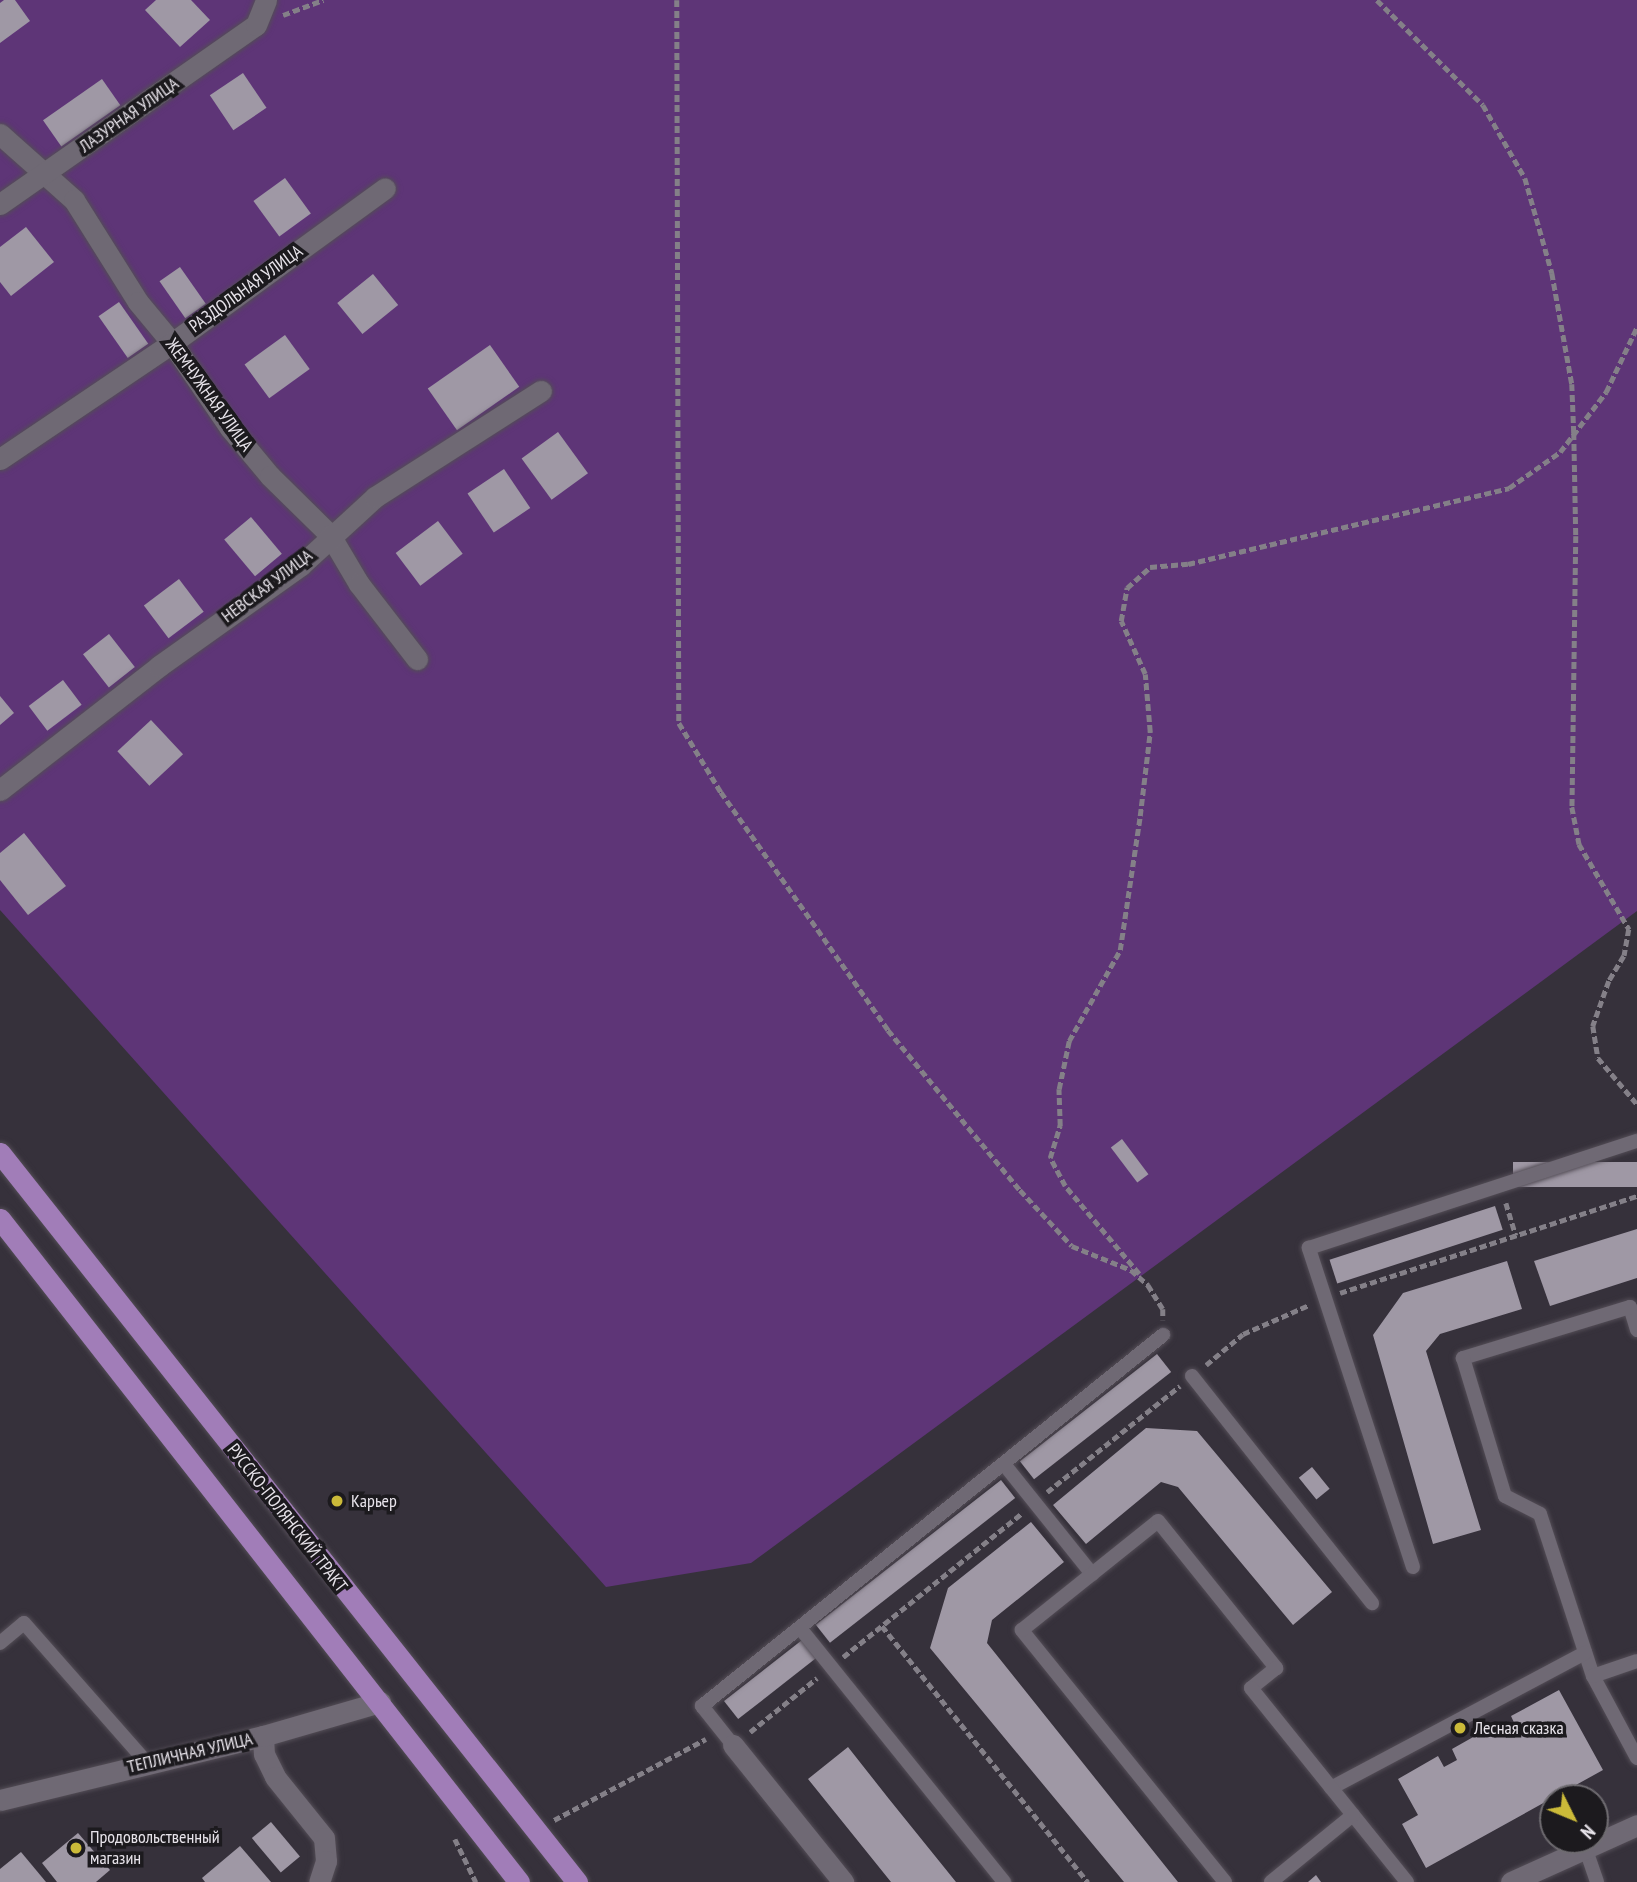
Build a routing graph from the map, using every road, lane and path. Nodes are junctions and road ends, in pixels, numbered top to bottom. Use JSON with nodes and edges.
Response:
{"nodes":[{"id":1,"x":266,"y":0,"type":"edge"},
{"id":2,"x":323,"y":0,"type":"edge"},
{"id":3,"x":677,"y":0,"type":"edge"},
{"id":4,"x":1377,"y":0,"type":"edge"},
{"id":5,"x":256,"y":25,"type":"junction"},
{"id":6,"x":0,"y":134,"type":"edge"},
{"id":7,"x":46,"y":173,"type":"junction"},
{"id":8,"x":385,"y":188,"type":"dead end"},
{"id":9,"x":0,"y":204,"type":"edge"},
{"id":10,"x":1637,"y":327,"type":"edge"},
{"id":11,"x":172,"y":343,"type":"junction"},
{"id":12,"x":541,"y":391,"type":"dead end"},
{"id":13,"x":1574,"y":433,"type":"junction"},
{"id":14,"x":0,"y":459,"type":"edge"},
{"id":15,"x":330,"y":536,"type":"junction"},
{"id":16,"x":417,"y":659,"type":"dead end"},
{"id":17,"x":0,"y":790,"type":"edge"},
{"id":18,"x":1637,"y":1104,"type":"edge"},
{"id":19,"x":1637,"y":1141,"type":"edge"},
{"id":20,"x":0,"y":1153,"type":"edge"},
{"id":21,"x":1500,"y":1186,"type":"junction"},
{"id":22,"x":1637,"y":1196,"type":"edge"},
{"id":23,"x":0,"y":1219,"type":"edge"},
{"id":24,"x":1516,"y":1236,"type":"junction"},
{"id":25,"x":1149,"y":1285,"type":"junction"},
{"id":26,"x":1326,"y":1298,"type":"junction"},
{"id":27,"x":1637,"y":1330,"type":"edge"},
{"id":28,"x":1163,"y":1335,"type":"joint"},
{"id":29,"x":1192,"y":1376,"type":"dead end"},
{"id":30,"x":1004,"y":1464,"type":"junction"},
{"id":31,"x":1413,"y":1567,"type":"dead end"},
{"id":32,"x":1092,"y":1574,"type":"junction"},
{"id":33,"x":1372,"y":1603,"type":"dead end"},
{"id":34,"x":882,"y":1626,"type":"dead end"},
{"id":35,"x":800,"y":1628,"type":"junction"},
{"id":36,"x":0,"y":1643,"type":"edge"},
{"id":37,"x":1585,"y":1653,"type":"junction"},
{"id":38,"x":1637,"y":1661,"type":"edge"},
{"id":39,"x":1592,"y":1676,"type":"junction"},
{"id":40,"x":380,"y":1702,"type":"junction"},
{"id":41,"x":263,"y":1737,"type":"junction"},
{"id":42,"x":730,"y":1740,"type":"junction"},
{"id":43,"x":1637,"y":1758,"type":"edge"},
{"id":44,"x":147,"y":1763,"type":"junction"},
{"id":45,"x":1331,"y":1788,"type":"junction"},
{"id":46,"x":0,"y":1800,"type":"edge"},
{"id":47,"x":546,"y":1811,"type":"dead end"},
{"id":48,"x":1353,"y":1815,"type":"junction"},
{"id":49,"x":1637,"y":1825,"type":"edge"},
{"id":50,"x":454,"y":1837,"type":"dead end"},
{"id":51,"x":1609,"y":1837,"type":"edge"},
{"id":52,"x":1570,"y":1854,"type":"edge"},
{"id":53,"x":1587,"y":1854,"type":"edge"},
{"id":54,"x":319,"y":1882,"type":"edge"},
{"id":55,"x":476,"y":1882,"type":"edge"},
{"id":56,"x":520,"y":1882,"type":"edge"},
{"id":57,"x":577,"y":1882,"type":"edge"},
{"id":58,"x":843,"y":1882,"type":"edge"},
{"id":59,"x":1004,"y":1882,"type":"edge"},
{"id":60,"x":1088,"y":1882,"type":"edge"},
{"id":61,"x":1225,"y":1882,"type":"edge"},
{"id":62,"x":1271,"y":1882,"type":"edge"},
{"id":63,"x":1407,"y":1882,"type":"edge"},
{"id":64,"x":1511,"y":1882,"type":"edge"},
{"id":65,"x":1597,"y":1882,"type":"edge"}],
"edges":[{"from":1,"to":5,"type":"street"},
{"from":2,"to":5,"type":"path"},
{"from":3,"to":25,"type":"path"},
{"from":4,"to":13,"type":"path"},
{"from":5,"to":7,"type":"street","name":"ЛАЗУРНАЯ УЛИЦА"},
{"from":6,"to":7,"type":"street","name":"ЖЕМЧУЖНАЯ УЛИЦА"},
{"from":7,"to":9,"type":"street","name":"ЛАЗУРНАЯ УЛИЦА"},
{"from":7,"to":11,"type":"street","name":"ЖЕМЧУЖНАЯ УЛИЦА"},
{"from":8,"to":11,"type":"street","name":"РАЗДОЛЬНАЯ УЛИЦА"},
{"from":10,"to":13,"type":"path"},
{"from":11,"to":14,"type":"street","name":"РАЗДОЛЬНАЯ УЛИЦА"},
{"from":11,"to":15,"type":"street","name":"ЖЕМЧУЖНАЯ УЛИЦА"},
{"from":12,"to":15,"type":"street","name":"НЕВСКАЯ УЛИЦА"},
{"from":13,"to":18,"type":"path"},
{"from":13,"to":25,"type":"path"},
{"from":15,"to":16,"type":"street","name":"ЖЕМЧУЖНАЯ УЛИЦА"},
{"from":15,"to":17,"type":"street","name":"НЕВСКАЯ УЛИЦА"},
{"from":19,"to":21,"type":"lane"},
{"from":20,"to":57,"type":"main road","name":"РУССКО-ПОЛЯНСКИЙ ТРАКТ"},
{"from":21,"to":24,"type":"path"},
{"from":21,"to":26,"type":"lane"},
{"from":22,"to":24,"type":"path"},
{"from":23,"to":40,"type":"main road"},
{"from":24,"to":26,"type":"path"},
{"from":25,"to":28,"type":"path"},
{"from":26,"to":31,"type":"lane"},
{"from":27,"to":37,"type":"lane"},
{"from":28,"to":30,"type":"lane"},
{"from":29,"to":33,"type":"lane"},
{"from":30,"to":32,"type":"lane"},
{"from":30,"to":35,"type":"lane"},
{"from":32,"to":45,"type":"lane"},
{"from":32,"to":61,"type":"lane"},
{"from":34,"to":60,"type":"path"},
{"from":35,"to":42,"type":"lane"},
{"from":35,"to":59,"type":"lane"},
{"from":36,"to":44,"type":"lane"},
{"from":37,"to":39,"type":"lane"},
{"from":37,"to":45,"type":"lane"},
{"from":38,"to":39,"type":"lane"},
{"from":39,"to":43,"type":"lane"},
{"from":40,"to":41,"type":"street","name":"ТЕПЛИЧНАЯ УЛИЦА"},
{"from":40,"to":56,"type":"main road"},
{"from":41,"to":44,"type":"street","name":"ТЕПЛИЧНАЯ УЛИЦА"},
{"from":41,"to":54,"type":"street"},
{"from":42,"to":47,"type":"path"},
{"from":42,"to":58,"type":"street"},
{"from":44,"to":46,"type":"street","name":"ТЕПЛИЧНАЯ УЛИЦА"},
{"from":45,"to":48,"type":"lane"},
{"from":48,"to":62,"type":"lane"},
{"from":48,"to":63,"type":"lane"},
{"from":49,"to":51,"type":"street"},
{"from":50,"to":55,"type":"path"},
{"from":52,"to":64,"type":"street"},
{"from":53,"to":65,"type":"lane"}]}
